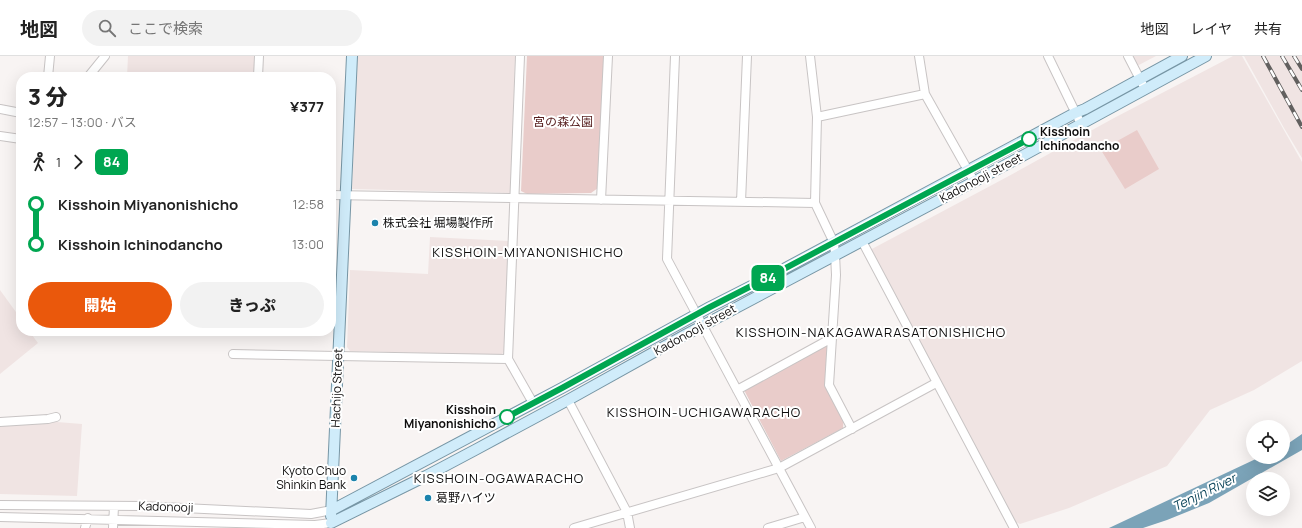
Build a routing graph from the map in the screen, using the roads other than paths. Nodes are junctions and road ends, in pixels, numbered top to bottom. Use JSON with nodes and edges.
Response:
{"nodes":[{"id":1,"x":50,"y":56,"type":"edge"},
{"id":2,"x":105,"y":56,"type":"edge"},
{"id":3,"x":259,"y":56,"type":"edge"},
{"id":4,"x":352,"y":56,"type":"edge"},
{"id":5,"x":520,"y":56,"type":"edge"},
{"id":6,"x":608,"y":56,"type":"edge"},
{"id":7,"x":675,"y":56,"type":"edge"},
{"id":8,"x":747,"y":56,"type":"edge"},
{"id":9,"x":810,"y":56,"type":"edge"},
{"id":10,"x":919,"y":56,"type":"edge"},
{"id":11,"x":1048,"y":56,"type":"edge"},
{"id":12,"x":1128,"y":56,"type":"edge"},
{"id":13,"x":1182,"y":56,"type":"edge"},
{"id":14,"x":1206,"y":56,"type":"edge"},
{"id":15,"x":48,"y":72,"type":"edge"},
{"id":16,"x":92,"y":72,"type":"edge"},
{"id":17,"x":258,"y":72,"type":"edge"},
{"id":18,"x":1143,"y":85,"type":"junction"},
{"id":19,"x":925,"y":94,"type":"junction"},
{"id":20,"x":0,"y":109,"type":"edge"},
{"id":21,"x":16,"y":112,"type":"edge"},
{"id":22,"x":1075,"y":113,"type":"junction"},
{"id":23,"x":817,"y":116,"type":"junction"},
{"id":24,"x":1081,"y":124,"type":"junction"},
{"id":25,"x":0,"y":136,"type":"edge"},
{"id":26,"x":16,"y":138,"type":"edge"},
{"id":27,"x":1020,"y":143,"type":"junction"},
{"id":28,"x":1026,"y":154,"type":"junction"},
{"id":29,"x":968,"y":171,"type":"junction"},
{"id":30,"x":974,"y":181,"type":"junction"},
{"id":31,"x":336,"y":195,"type":"edge"},
{"id":32,"x":345,"y":195,"type":"junction"},
{"id":33,"x":514,"y":199,"type":"junction"},
{"id":34,"x":601,"y":200,"type":"junction"},
{"id":35,"x":914,"y":200,"type":"junction"},
{"id":36,"x":669,"y":201,"type":"junction"},
{"id":37,"x":741,"y":202,"type":"junction"},
{"id":38,"x":815,"y":203,"type":"junction"},
{"id":39,"x":920,"y":210,"type":"junction"},
{"id":40,"x":862,"y":241,"type":"junction"},
{"id":41,"x":834,"y":243,"type":"junction"},
{"id":42,"x":835,"y":254,"type":"junction"},
{"id":43,"x":765,"y":279,"type":"junction"},
{"id":44,"x":770,"y":289,"type":"junction"},
{"id":45,"x":696,"y":315,"type":"junction"},
{"id":46,"x":702,"y":326,"type":"junction"},
{"id":47,"x":832,"y":338,"type":"junction"},
{"id":48,"x":633,"y":350,"type":"junction"},
{"id":49,"x":233,"y":354,"type":"dead end"},
{"id":50,"x":338,"y":356,"type":"junction"},
{"id":51,"x":508,"y":359,"type":"junction"},
{"id":52,"x":639,"y":361,"type":"junction"},
{"id":53,"x":936,"y":383,"type":"junction"},
{"id":54,"x":562,"y":388,"type":"junction"},
{"id":55,"x":737,"y":390,"type":"junction"},
{"id":56,"x":568,"y":400,"type":"junction"},
{"id":57,"x":533,"y":403,"type":"junction"},
{"id":58,"x":539,"y":415,"type":"junction"},
{"id":59,"x":56,"y":418,"type":"dead end"},
{"id":60,"x":0,"y":422,"type":"edge"},
{"id":61,"x":852,"y":429,"type":"junction"},
{"id":62,"x":468,"y":438,"type":"junction"},
{"id":63,"x":475,"y":450,"type":"junction"},
{"id":64,"x":779,"y":468,"type":"junction"},
{"id":65,"x":0,"y":505,"type":"edge"},
{"id":66,"x":114,"y":506,"type":"junction"},
{"id":67,"x":332,"y":510,"type":"junction"},
{"id":68,"x":628,"y":512,"type":"junction"},
{"id":69,"x":0,"y":517,"type":"edge"},
{"id":70,"x":805,"y":517,"type":"junction"},
{"id":71,"x":88,"y":518,"type":"junction"},
{"id":72,"x":114,"y":519,"type":"junction"},
{"id":73,"x":331,"y":525,"type":"edge"},
{"id":74,"x":85,"y":528,"type":"edge"},
{"id":75,"x":113,"y":528,"type":"edge"},
{"id":76,"x":574,"y":528,"type":"edge"},
{"id":77,"x":630,"y":528,"type":"edge"},
{"id":78,"x":768,"y":528,"type":"edge"},
{"id":79,"x":811,"y":528,"type":"edge"},
{"id":80,"x":1014,"y":528,"type":"edge"}],
"edges":[{"from":1,"to":15,"type":"street"},
{"from":2,"to":16,"type":"street"},
{"from":3,"to":17,"type":"street"},
{"from":4,"to":32,"type":"main road","name":"Hachijo Street"},
{"from":5,"to":33,"type":"street"},
{"from":6,"to":34,"type":"street"},
{"from":7,"to":36,"type":"street"},
{"from":8,"to":37,"type":"street"},
{"from":9,"to":23,"type":"street"},
{"from":10,"to":19,"type":"street"},
{"from":11,"to":22,"type":"street"},
{"from":12,"to":18,"type":"street"},
{"from":13,"to":18,"type":"main road","name":"Kadonooji street"},
{"from":14,"to":18,"type":"main road","name":"Kadonooji street"},
{"from":18,"to":22,"type":"main road","name":"Kadonooji street"},
{"from":18,"to":24,"type":"main road","name":"Kadonooji street"},
{"from":19,"to":23,"type":"street"},
{"from":19,"to":29,"type":"street"},
{"from":20,"to":21,"type":"street"},
{"from":22,"to":24,"type":"street"},
{"from":22,"to":27,"type":"main road","name":"Kadonooji street"},
{"from":23,"to":38,"type":"street"},
{"from":24,"to":28,"type":"main road","name":"Kadonooji street"},
{"from":25,"to":26,"type":"street"},
{"from":27,"to":28,"type":"street"},
{"from":27,"to":29,"type":"main road","name":"Kadonooji street"},
{"from":28,"to":30,"type":"main road","name":"Kadonooji street"},
{"from":29,"to":30,"type":"street"},
{"from":29,"to":35,"type":"main road","name":"Kadonooji street"},
{"from":30,"to":39,"type":"main road","name":"Kadonooji street"},
{"from":31,"to":32,"type":"street"},
{"from":32,"to":33,"type":"street"},
{"from":32,"to":50,"type":"main road","name":"Hachijo Street"},
{"from":33,"to":34,"type":"street"},
{"from":33,"to":51,"type":"street"},
{"from":34,"to":36,"type":"street"},
{"from":35,"to":39,"type":"street"},
{"from":35,"to":41,"type":"main road","name":"Kadonooji street"},
{"from":36,"to":37,"type":"street"},
{"from":36,"to":45,"type":"street"},
{"from":37,"to":38,"type":"street"},
{"from":38,"to":41,"type":"street"},
{"from":39,"to":40,"type":"main road","name":"Kadonooji street"},
{"from":40,"to":42,"type":"main road","name":"Kadonooji street"},
{"from":40,"to":53,"type":"street"},
{"from":41,"to":42,"type":"street"},
{"from":41,"to":43,"type":"main road","name":"Kadonooji street"},
{"from":42,"to":44,"type":"main road","name":"Kadonooji street"},
{"from":42,"to":47,"type":"street"},
{"from":43,"to":44,"type":"main road"},
{"from":43,"to":45,"type":"main road","name":"Kadonooji street"},
{"from":44,"to":46,"type":"main road","name":"Kadonooji street"},
{"from":45,"to":46,"type":"street"},
{"from":45,"to":48,"type":"main road","name":"Kadonooji street"},
{"from":46,"to":52,"type":"main road","name":"Kadonooji street"},
{"from":46,"to":55,"type":"street"},
{"from":47,"to":55,"type":"street"},
{"from":47,"to":61,"type":"street"},
{"from":48,"to":52,"type":"main road"},
{"from":48,"to":54,"type":"main road","name":"Kadonooji street"},
{"from":49,"to":50,"type":"street"},
{"from":50,"to":51,"type":"street"},
{"from":50,"to":67,"type":"main road","name":"Hachijo Street"},
{"from":51,"to":57,"type":"street"},
{"from":52,"to":56,"type":"main road","name":"Kadonooji street"},
{"from":53,"to":61,"type":"street"},
{"from":53,"to":80,"type":"street"},
{"from":54,"to":56,"type":"main road"},
{"from":54,"to":57,"type":"main road","name":"Kadonooji street"},
{"from":55,"to":64,"type":"street"},
{"from":56,"to":58,"type":"main road","name":"Kadonooji street"},
{"from":56,"to":68,"type":"street"},
{"from":57,"to":58,"type":"main road"},
{"from":57,"to":62,"type":"main road","name":"Kadonooji street"},
{"from":58,"to":63,"type":"main road","name":"Kadonooji street"},
{"from":59,"to":60,"type":"street"},
{"from":61,"to":64,"type":"street"},
{"from":62,"to":63,"type":"main road"},
{"from":62,"to":67,"type":"main road","name":"Kadonooji street"},
{"from":63,"to":73,"type":"main road","name":"Kadonooji street"},
{"from":64,"to":68,"type":"street"},
{"from":64,"to":70,"type":"street"},
{"from":65,"to":66,"type":"street","name":"Kadonooji"},
{"from":66,"to":67,"type":"street","name":"Kadonooji"},
{"from":66,"to":72,"type":"street"},
{"from":67,"to":73,"type":"main road","name":"Hachijo Street"},
{"from":68,"to":76,"type":"street"},
{"from":68,"to":77,"type":"street"},
{"from":69,"to":71,"type":"street","name":"Kadonooji"},
{"from":70,"to":78,"type":"street"},
{"from":70,"to":79,"type":"street"},
{"from":71,"to":72,"type":"street","name":"Kadonooji"},
{"from":71,"to":74,"type":"street"},
{"from":72,"to":73,"type":"street","name":"Kadonooji"},
{"from":72,"to":75,"type":"street"}]}
